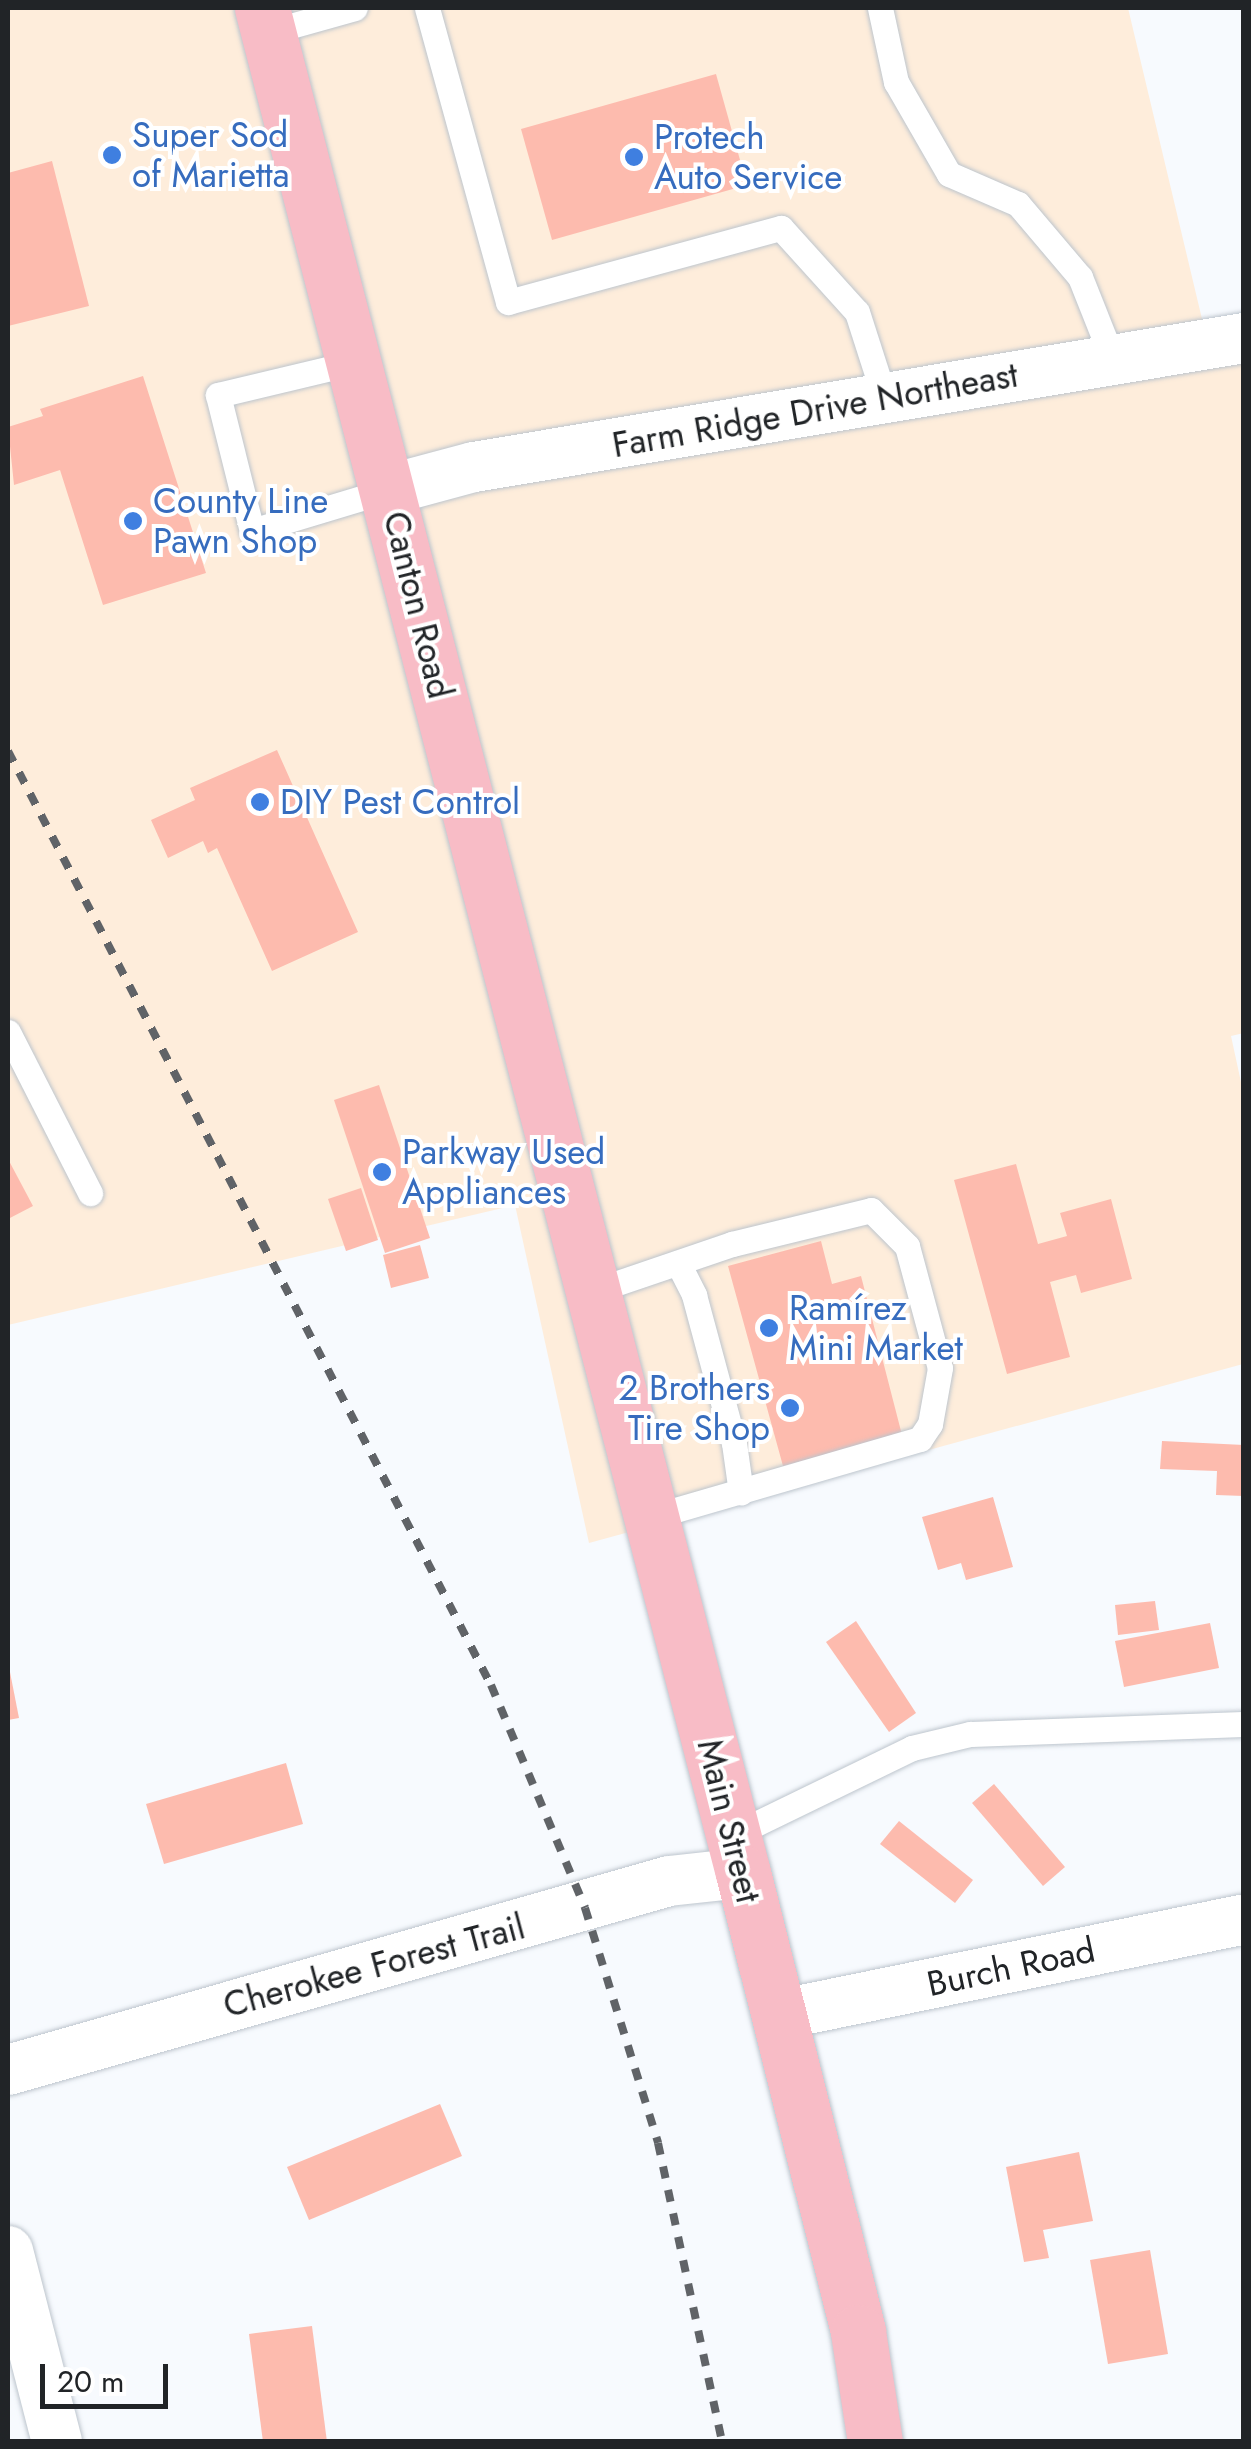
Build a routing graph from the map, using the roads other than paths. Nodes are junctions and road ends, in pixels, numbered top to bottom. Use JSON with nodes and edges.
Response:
{"nodes":[{"id":1,"x":355,"y":8,"type":"edge"},
{"id":2,"x":427,"y":8,"type":"edge"},
{"id":3,"x":880,"y":8,"type":"edge"},
{"id":4,"x":265,"y":20,"type":"edge"},
{"id":5,"x":1244,"y":338,"type":"edge"},
{"id":6,"x":1113,"y":360,"type":"junction"},
{"id":7,"x":356,"y":362,"type":"junction"},
{"id":8,"x":885,"y":399,"type":"junction"},
{"id":9,"x":388,"y":490,"type":"junction"},
{"id":10,"x":8,"y":1032,"type":"edge"},
{"id":11,"x":90,"y":1193,"type":"dead end"},
{"id":12,"x":572,"y":1202,"type":"joint"},
{"id":13,"x":678,"y":1263,"type":"junction"},
{"id":14,"x":594,"y":1290,"type":"junction"},
{"id":15,"x":741,"y":1493,"type":"junction"},
{"id":16,"x":652,"y":1517,"type":"junction"},
{"id":17,"x":1244,"y":1724,"type":"edge"},
{"id":18,"x":738,"y":1854,"type":"junction"},
{"id":19,"x":1244,"y":1919,"type":"edge"},
{"id":20,"x":778,"y":2015,"type":"junction"},
{"id":21,"x":8,"y":2070,"type":"edge"},
{"id":22,"x":8,"y":2251,"type":"edge"},
{"id":23,"x":57,"y":2442,"type":"edge"},
{"id":24,"x":875,"y":2442,"type":"edge"}],
"edges":[{"from":1,"to":4,"type":"lane"},
{"from":2,"to":8,"type":"lane"},
{"from":3,"to":6,"type":"lane"},
{"from":4,"to":7,"type":"main road","name":"Canton Road"},
{"from":5,"to":6,"type":"street","name":"Farm Ridge Drive Northeast"},
{"from":6,"to":8,"type":"street","name":"Farm Ridge Drive Northeast"},
{"from":7,"to":9,"type":"main road","name":"Canton Road"},
{"from":7,"to":9,"type":"lane"},
{"from":8,"to":9,"type":"street","name":"Farm Ridge Drive Northeast"},
{"from":9,"to":12,"type":"main road","name":"Canton Road"},
{"from":10,"to":11,"type":"lane"},
{"from":12,"to":14,"type":"main road","name":"Main Street"},
{"from":13,"to":14,"type":"lane"},
{"from":13,"to":15,"type":"lane"},
{"from":13,"to":15,"type":"lane"},
{"from":14,"to":16,"type":"main road","name":"Main Street"},
{"from":15,"to":16,"type":"lane"},
{"from":16,"to":18,"type":"main road","name":"Main Street"},
{"from":17,"to":18,"type":"lane"},
{"from":18,"to":20,"type":"main road","name":"Main Street"},
{"from":18,"to":21,"type":"street","name":"Cherokee Forest Trail"},
{"from":19,"to":20,"type":"street","name":"Burch Road"},
{"from":20,"to":24,"type":"main road","name":"Main Street"},
{"from":22,"to":23,"type":"street"}]}
